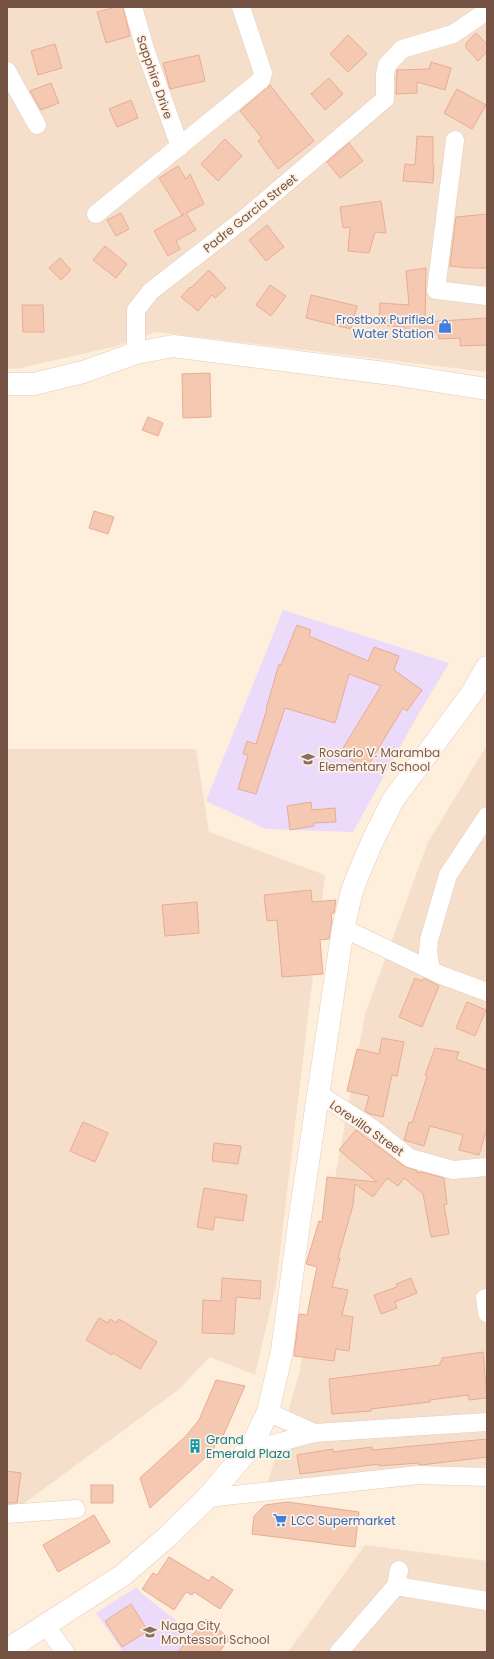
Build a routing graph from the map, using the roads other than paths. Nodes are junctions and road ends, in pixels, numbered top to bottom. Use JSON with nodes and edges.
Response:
{"nodes":[{"id":1,"x":133,"y":7,"type":"edge"},
{"id":2,"x":241,"y":7,"type":"edge"},
{"id":3,"x":487,"y":11,"type":"edge"},
{"id":4,"x":7,"y":71,"type":"edge"},
{"id":5,"x":37,"y":125,"type":"dead end"},
{"id":6,"x":455,"y":140,"type":"dead end"},
{"id":7,"x":180,"y":147,"type":"junction"},
{"id":8,"x":96,"y":214,"type":"dead end"},
{"id":9,"x":487,"y":296,"type":"edge"},
{"id":10,"x":136,"y":353,"type":"junction"},
{"id":11,"x":7,"y":384,"type":"edge"},
{"id":12,"x":487,"y":389,"type":"edge"},
{"id":13,"x":487,"y":667,"type":"edge"},
{"id":14,"x":487,"y":816,"type":"edge"},
{"id":15,"x":343,"y":928,"type":"junction"},
{"id":16,"x":431,"y":970,"type":"junction"},
{"id":17,"x":487,"y":992,"type":"edge"},
{"id":18,"x":319,"y":1094,"type":"junction"},
{"id":19,"x":487,"y":1167,"type":"edge"},
{"id":20,"x":268,"y":1412,"type":"junction"},
{"id":21,"x":487,"y":1422,"type":"edge"},
{"id":22,"x":314,"y":1433,"type":"junction"},
{"id":23,"x":247,"y":1451,"type":"junction"},
{"id":24,"x":487,"y":1477,"type":"edge"},
{"id":25,"x":207,"y":1498,"type":"junction"},
{"id":26,"x":76,"y":1509,"type":"dead end"},
{"id":27,"x":7,"y":1514,"type":"edge"},
{"id":28,"x":487,"y":1601,"type":"edge"},
{"id":29,"x":46,"y":1626,"type":"junction"},
{"id":30,"x":7,"y":1650,"type":"edge"},
{"id":31,"x":65,"y":1652,"type":"edge"},
{"id":32,"x":339,"y":1652,"type":"edge"}],
"edges":[{"from":1,"to":7,"type":"street","name":"Sapphire Drive"},
{"from":2,"to":7,"type":"street"},
{"from":3,"to":10,"type":"street","name":"Padre Garcia Street"},
{"from":4,"to":5,"type":"street"},
{"from":6,"to":9,"type":"street"},
{"from":7,"to":8,"type":"street"},
{"from":10,"to":11,"type":"main road"},
{"from":10,"to":12,"type":"main road"},
{"from":13,"to":15,"type":"main road"},
{"from":14,"to":16,"type":"street"},
{"from":15,"to":16,"type":"street"},
{"from":15,"to":18,"type":"main road"},
{"from":16,"to":17,"type":"street"},
{"from":18,"to":19,"type":"street","name":"Lorevilla Street"},
{"from":18,"to":20,"type":"main road"},
{"from":20,"to":22,"type":"street"},
{"from":20,"to":23,"type":"main road"},
{"from":21,"to":22,"type":"street"},
{"from":22,"to":23,"type":"street"},
{"from":23,"to":25,"type":"main road"},
{"from":24,"to":25,"type":"street"},
{"from":25,"to":29,"type":"main road"},
{"from":26,"to":27,"type":"street"},
{"from":28,"to":32,"type":"street"},
{"from":29,"to":30,"type":"main road"},
{"from":29,"to":31,"type":"street"}]}
